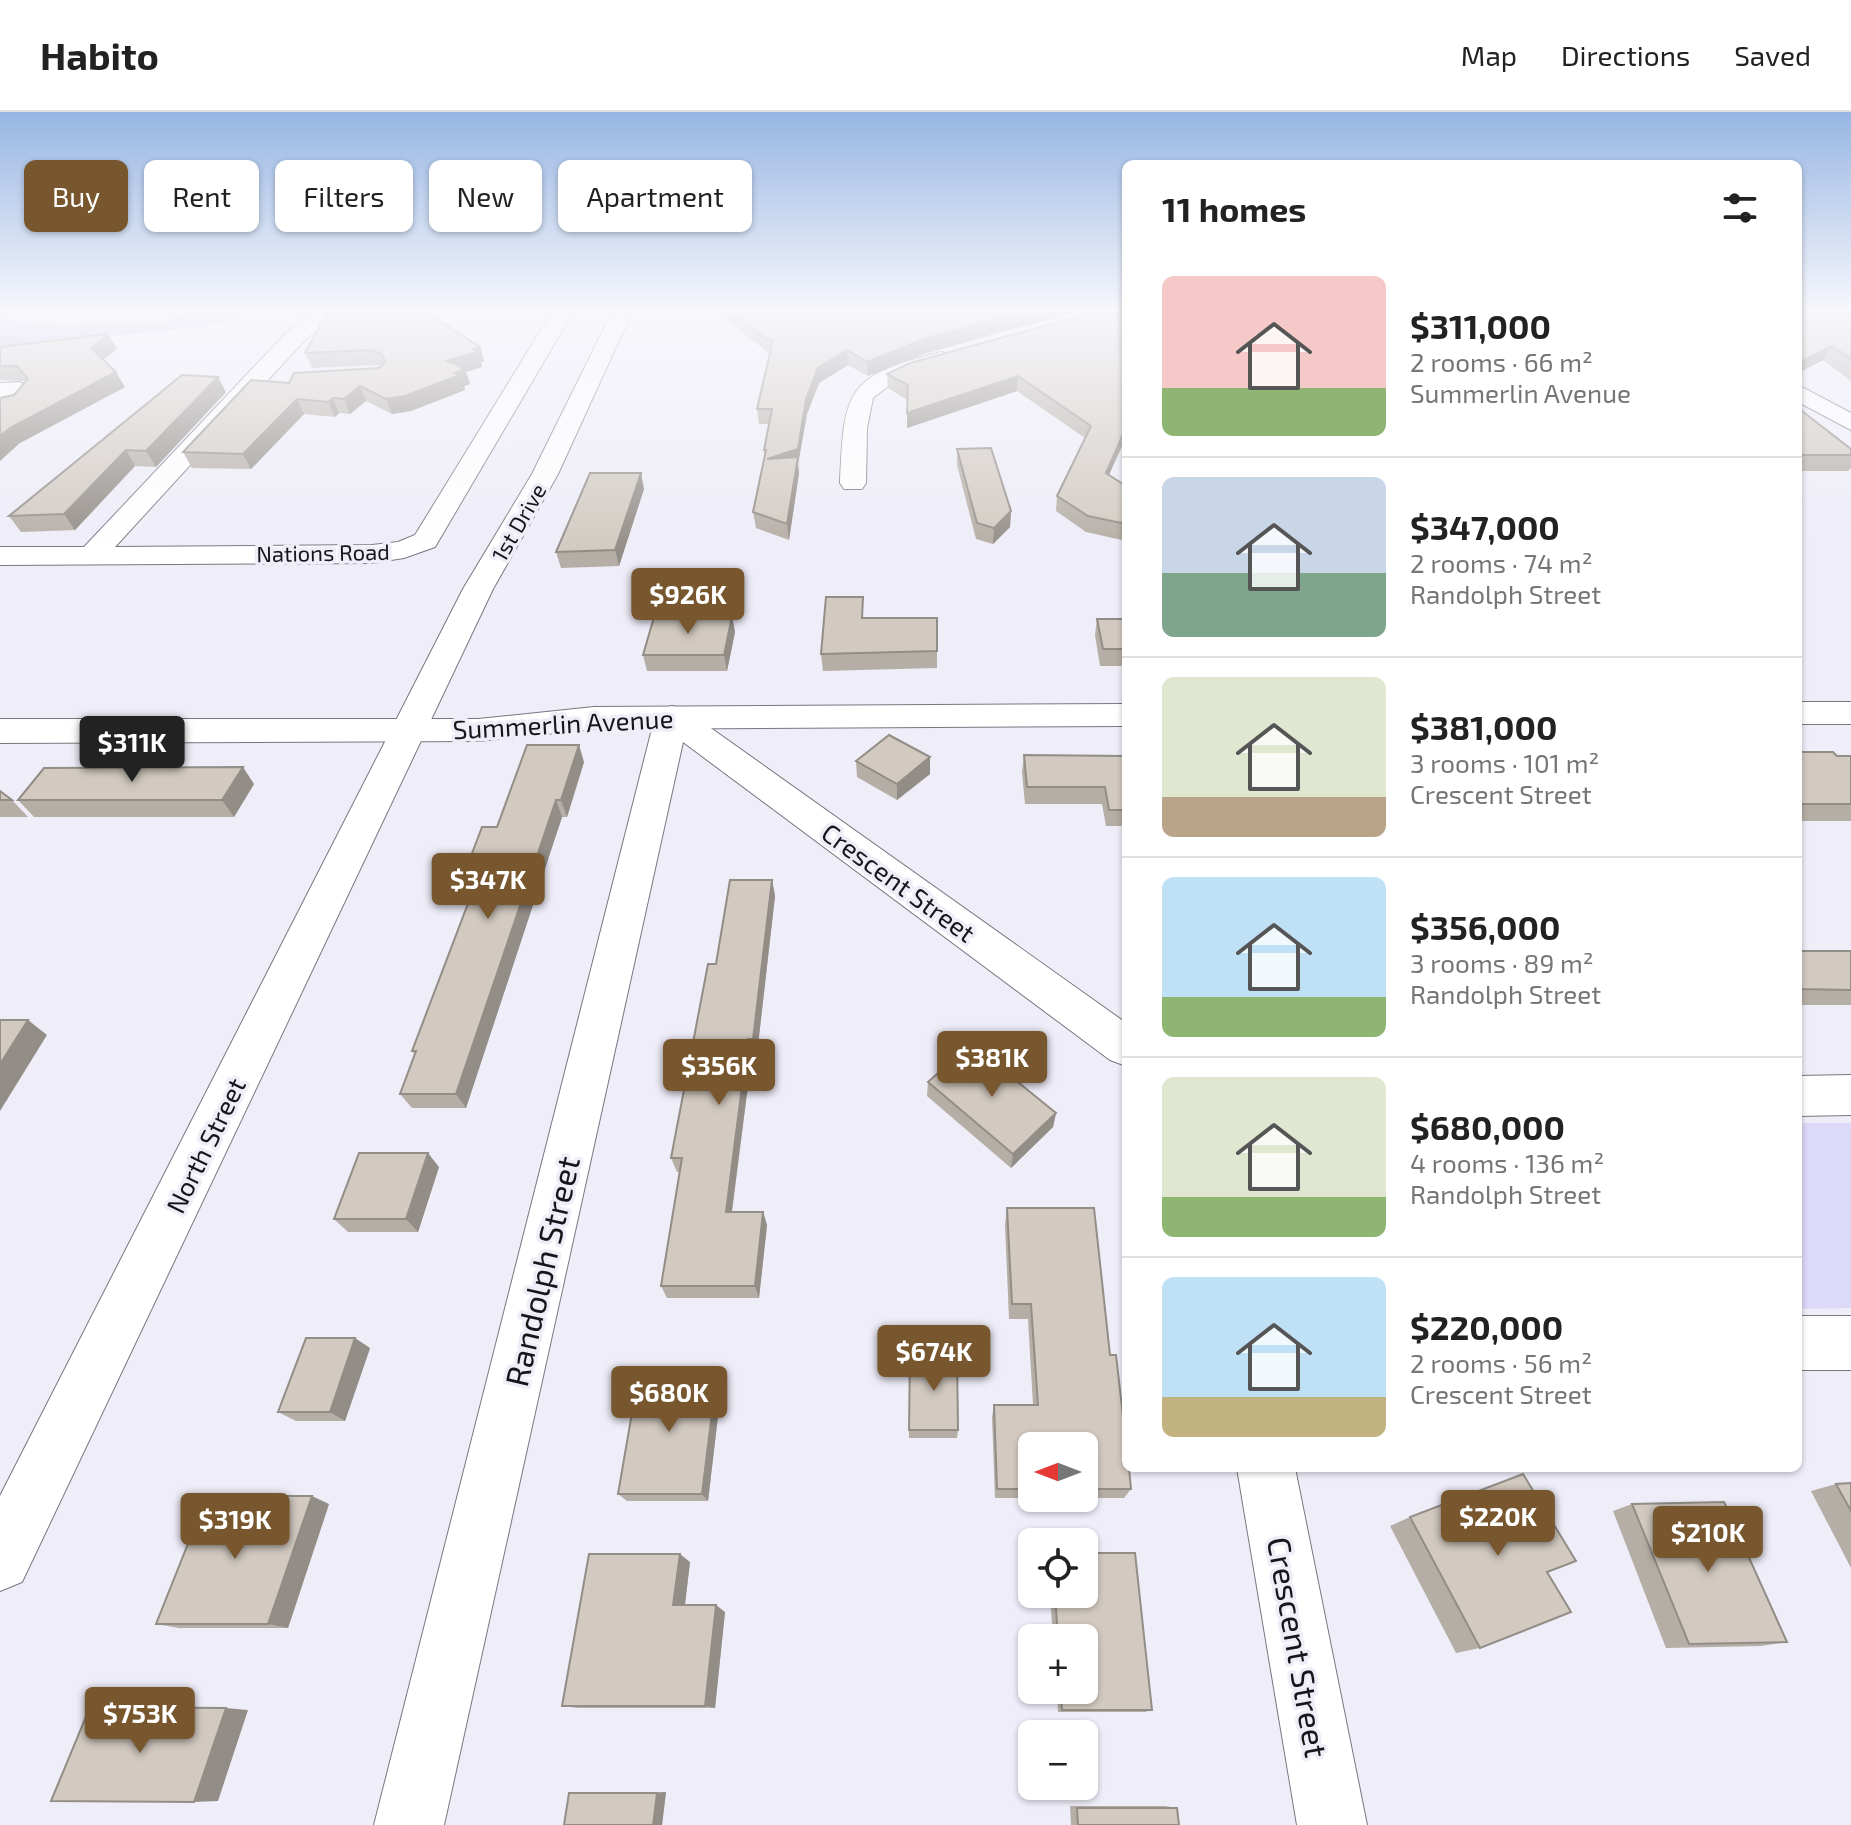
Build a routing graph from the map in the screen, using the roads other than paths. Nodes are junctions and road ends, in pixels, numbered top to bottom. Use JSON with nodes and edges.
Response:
{"nodes":[{"id":1,"x":21,"y":392,"type":"edge"},
{"id":2,"x":244,"y":392,"type":"edge"},
{"id":3,"x":515,"y":392,"type":"edge"},
{"id":4,"x":584,"y":392,"type":"edge"},
{"id":5,"x":863,"y":392,"type":"edge"},
{"id":6,"x":1802,"y":394,"type":"edge"},
{"id":7,"x":0,"y":406,"type":"edge"},
{"id":8,"x":1851,"y":423,"type":"edge"},
{"id":9,"x":853,"y":483,"type":"dead end"},
{"id":10,"x":94,"y":553,"type":"junction"},
{"id":11,"x":0,"y":556,"type":"edge"},
{"id":12,"x":1802,"y":713,"type":"edge"},
{"id":13,"x":1851,"y":713,"type":"edge"},
{"id":14,"x":1122,"y":715,"type":"edge"},
{"id":15,"x":672,"y":717,"type":"junction"},
{"id":16,"x":409,"y":729,"type":"junction"},
{"id":17,"x":0,"y":731,"type":"edge"},
{"id":18,"x":1122,"y":1044,"type":"edge"},
{"id":19,"x":1851,"y":1095,"type":"edge"},
{"id":20,"x":1802,"y":1096,"type":"edge"},
{"id":21,"x":1802,"y":1343,"type":"edge"},
{"id":22,"x":1851,"y":1343,"type":"edge"},
{"id":23,"x":1267,"y":1472,"type":"edge"},
{"id":24,"x":0,"y":1560,"type":"edge"},
{"id":25,"x":409,"y":1825,"type":"edge"},
{"id":26,"x":1332,"y":1825,"type":"edge"}],
"edges":[{"from":1,"to":7,"type":"street"},
{"from":2,"to":10,"type":"street"},
{"from":3,"to":10,"type":"street","name":"Nations Road"},
{"from":4,"to":16,"type":"street","name":"1st Drive"},
{"from":5,"to":9,"type":"street"},
{"from":6,"to":8,"type":"street"},
{"from":10,"to":11,"type":"street","name":"Nations Road"},
{"from":12,"to":13,"type":"street"},
{"from":14,"to":15,"type":"street","name":"Summerlin Avenue"},
{"from":15,"to":16,"type":"street","name":"Summerlin Avenue"},
{"from":15,"to":18,"type":"street","name":"Crescent Street"},
{"from":15,"to":25,"type":"street","name":"Randolph Street"},
{"from":16,"to":17,"type":"street","name":"Summerlin Avenue"},
{"from":16,"to":24,"type":"street","name":"North Street"},
{"from":19,"to":20,"type":"street"},
{"from":21,"to":22,"type":"street"},
{"from":23,"to":26,"type":"street","name":"Crescent Street"}]}
